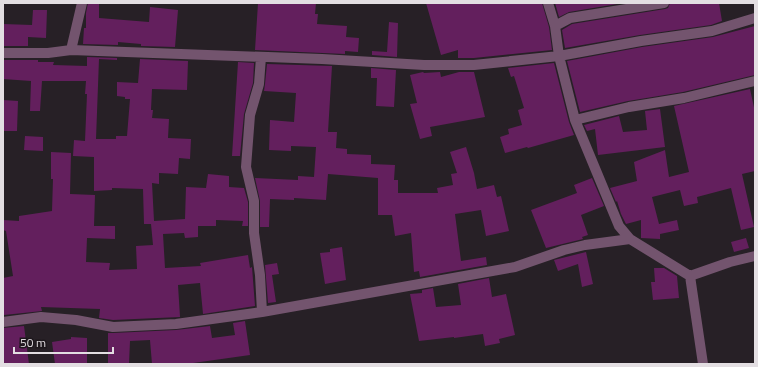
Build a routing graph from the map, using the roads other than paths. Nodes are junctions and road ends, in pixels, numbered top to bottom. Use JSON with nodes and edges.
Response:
{"nodes":[{"id":1,"x":82,"y":3,"type":"edge"},
{"id":2,"x":548,"y":3,"type":"edge"},
{"id":3,"x":664,"y":3,"type":"edge"},
{"id":4,"x":755,"y":18,"type":"edge"},
{"id":5,"x":555,"y":26,"type":"junction"},
{"id":6,"x":72,"y":50,"type":"junction"},
{"id":7,"x":3,"y":53,"type":"edge"},
{"id":8,"x":559,"y":56,"type":"junction"},
{"id":9,"x":260,"y":57,"type":"junction"},
{"id":10,"x":755,"y":81,"type":"edge"},
{"id":11,"x":575,"y":120,"type":"junction"},
{"id":12,"x":630,"y":239,"type":"junction"},
{"id":13,"x":755,"y":256,"type":"edge"},
{"id":14,"x":690,"y":276,"type":"junction"},
{"id":15,"x":262,"y":312,"type":"junction"},
{"id":16,"x":3,"y":322,"type":"edge"},
{"id":17,"x":703,"y":364,"type":"edge"}],
"edges":[{"from":1,"to":6,"type":"street"},
{"from":2,"to":5,"type":"street"},
{"from":3,"to":5,"type":"street"},
{"from":4,"to":8,"type":"street"},
{"from":5,"to":8,"type":"street"},
{"from":6,"to":7,"type":"street"},
{"from":6,"to":9,"type":"street"},
{"from":8,"to":9,"type":"street"},
{"from":8,"to":11,"type":"street"},
{"from":9,"to":15,"type":"street"},
{"from":10,"to":11,"type":"street"},
{"from":11,"to":12,"type":"street"},
{"from":12,"to":14,"type":"street"},
{"from":12,"to":15,"type":"street"},
{"from":13,"to":14,"type":"street"},
{"from":14,"to":17,"type":"street"},
{"from":15,"to":16,"type":"street"}]}
